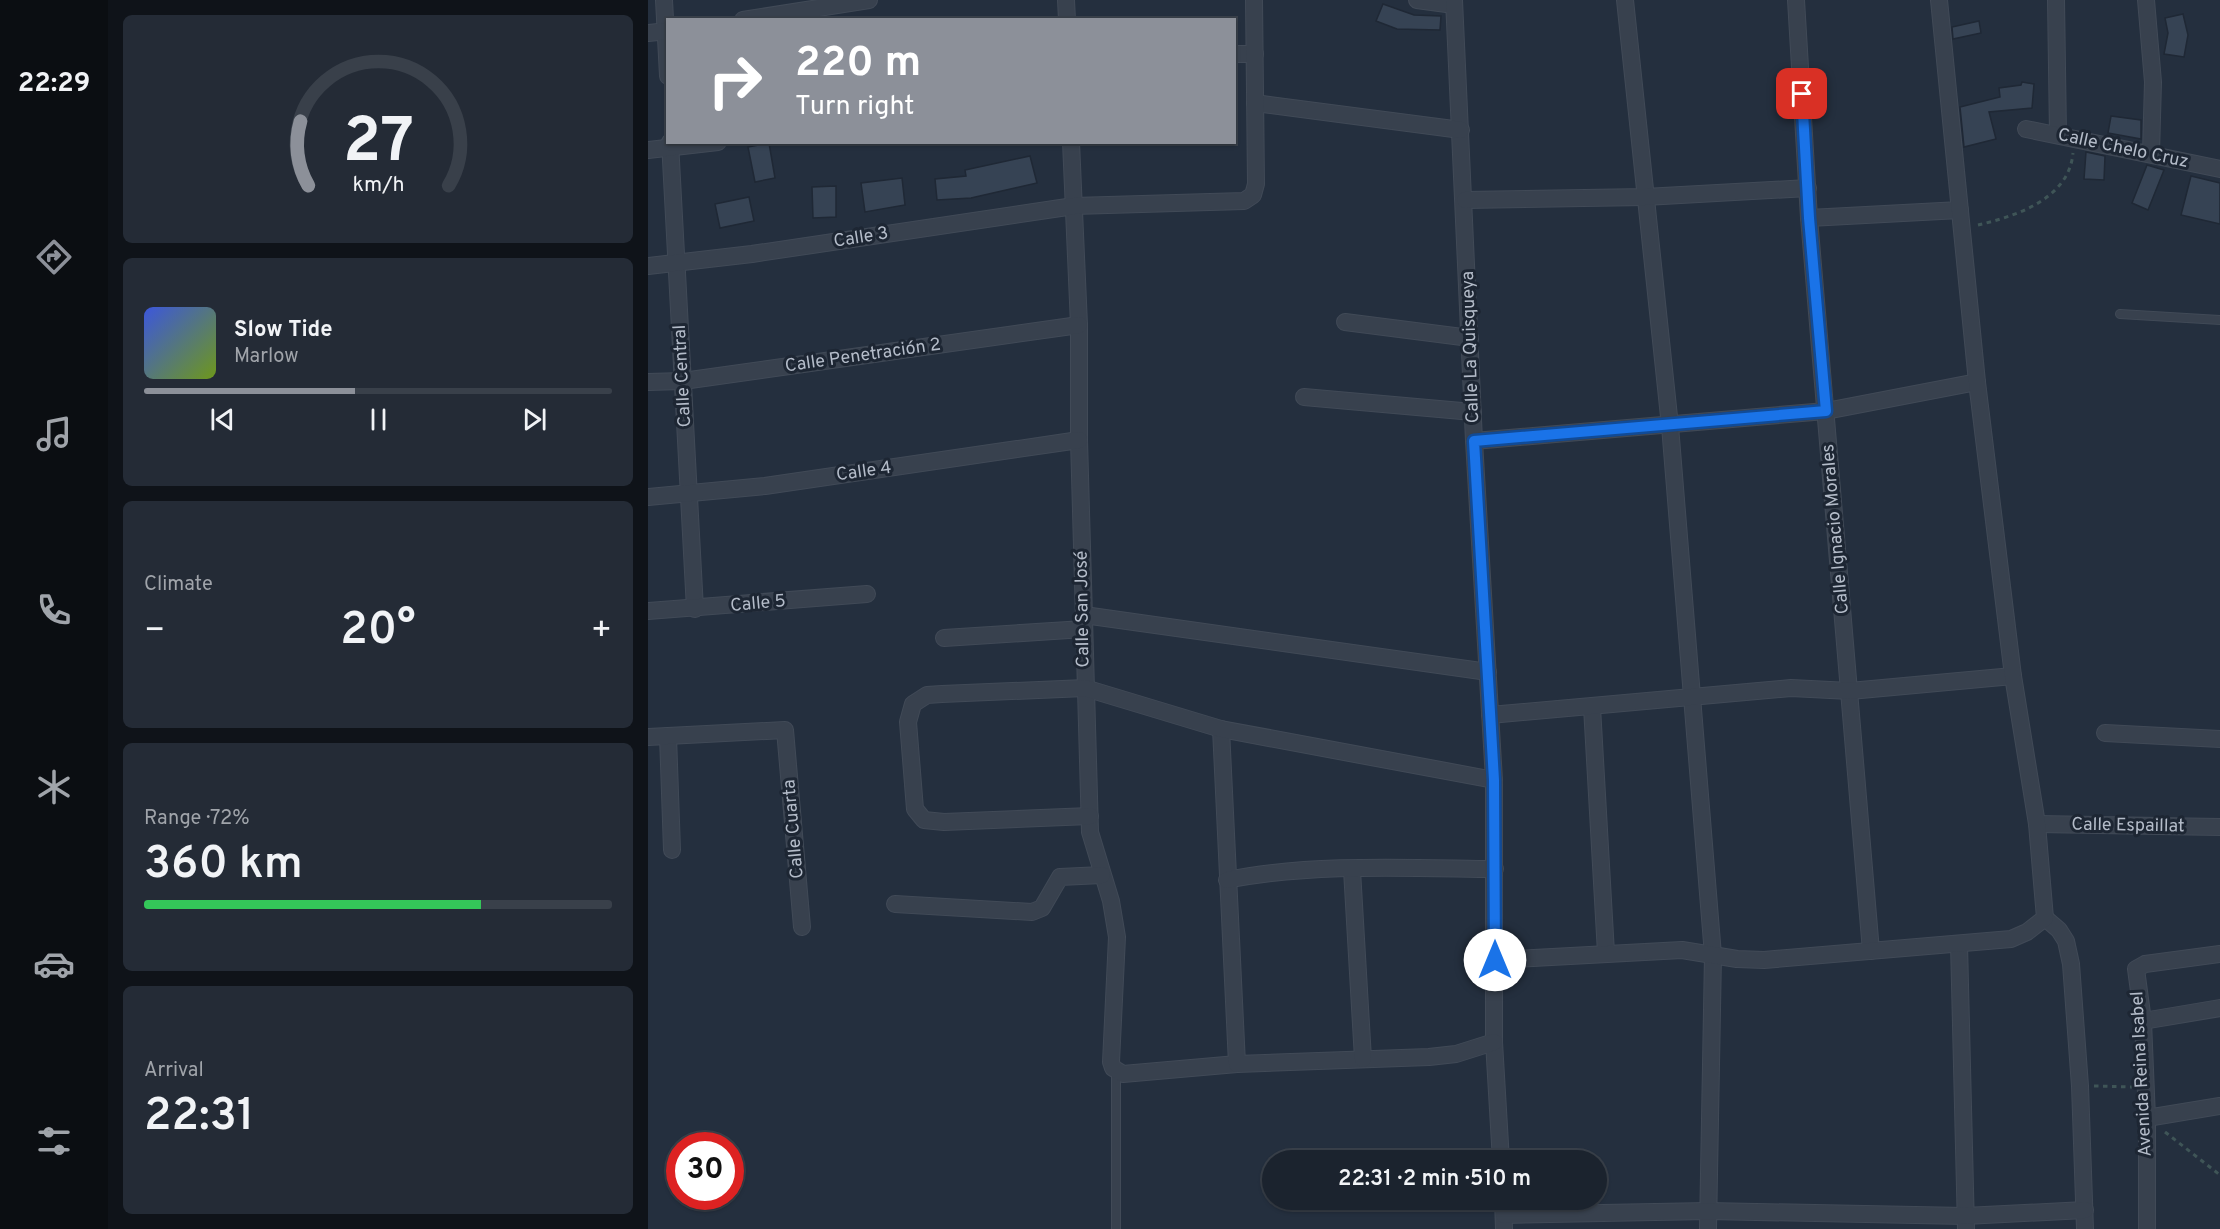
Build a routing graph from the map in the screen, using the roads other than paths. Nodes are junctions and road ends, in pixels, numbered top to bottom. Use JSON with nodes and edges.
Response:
{"nodes":[{"id":1,"x":664,"y":0,"type":"edge"},
{"id":2,"x":868,"y":0,"type":"edge"},
{"id":3,"x":1066,"y":0,"type":"edge"},
{"id":4,"x":1254,"y":0,"type":"edge"},
{"id":5,"x":1417,"y":0,"type":"edge"},
{"id":6,"x":1625,"y":0,"type":"edge"},
{"id":7,"x":1796,"y":0,"type":"edge"},
{"id":8,"x":1939,"y":0,"type":"edge"},
{"id":9,"x":2056,"y":0,"type":"edge"},
{"id":10,"x":2146,"y":0,"type":"edge"},
{"id":11,"x":1454,"y":2,"type":"edge"},
{"id":12,"x":756,"y":18,"type":"edge"},
{"id":13,"x":1066,"y":18,"type":"edge"},
{"id":14,"x":666,"y":21,"type":"edge"},
{"id":15,"x":666,"y":32,"type":"edge"},
{"id":16,"x":648,"y":33,"type":"edge"},
{"id":17,"x":1236,"y":54,"type":"edge"},
{"id":18,"x":1255,"y":54,"type":"junction"},
{"id":19,"x":1255,"y":103,"type":"junction"},
{"id":20,"x":2026,"y":129,"type":"dead end"},
{"id":21,"x":1461,"y":130,"type":"junction"},
{"id":22,"x":2066,"y":136,"type":"junction"},
{"id":23,"x":694,"y":144,"type":"edge"},
{"id":24,"x":1071,"y":144,"type":"edge"},
{"id":25,"x":670,"y":146,"type":"edge"},
{"id":26,"x":648,"y":150,"type":"edge"},
{"id":27,"x":2151,"y":153,"type":"junction"},
{"id":28,"x":2220,"y":170,"type":"edge"},
{"id":29,"x":1808,"y":188,"type":"junction"},
{"id":30,"x":1645,"y":197,"type":"junction"},
{"id":31,"x":1465,"y":200,"type":"junction"},
{"id":32,"x":1074,"y":206,"type":"junction"},
{"id":33,"x":1960,"y":210,"type":"junction"},
{"id":34,"x":1809,"y":218,"type":"junction"},
{"id":35,"x":677,"y":264,"type":"junction"},
{"id":36,"x":648,"y":266,"type":"edge"},
{"id":37,"x":2120,"y":314,"type":"dead end"},
{"id":38,"x":2220,"y":320,"type":"edge"},
{"id":39,"x":1345,"y":322,"type":"dead end"},
{"id":40,"x":1079,"y":326,"type":"junction"},
{"id":41,"x":1470,"y":338,"type":"junction"},
{"id":42,"x":683,"y":381,"type":"junction"},
{"id":43,"x":648,"y":382,"type":"edge"},
{"id":44,"x":1977,"y":382,"type":"junction"},
{"id":45,"x":1305,"y":397,"type":"dead end"},
{"id":46,"x":1826,"y":411,"type":"junction"},
{"id":47,"x":1473,"y":412,"type":"junction"},
{"id":48,"x":1670,"y":426,"type":"junction"},
{"id":49,"x":1079,"y":440,"type":"junction"},
{"id":50,"x":1474,"y":441,"type":"junction"},
{"id":51,"x":690,"y":495,"type":"junction"},
{"id":52,"x":648,"y":497,"type":"edge"},
{"id":53,"x":867,"y":594,"type":"dead end"},
{"id":54,"x":695,"y":609,"type":"junction"},
{"id":55,"x":648,"y":611,"type":"edge"},
{"id":56,"x":1084,"y":622,"type":"junction"},
{"id":57,"x":944,"y":638,"type":"dead end"},
{"id":58,"x":1488,"y":672,"type":"junction"},
{"id":59,"x":2013,"y":676,"type":"junction"},
{"id":60,"x":1085,"y":688,"type":"junction"},
{"id":61,"x":1850,"y":691,"type":"junction"},
{"id":62,"x":1694,"y":698,"type":"junction"},
{"id":63,"x":1592,"y":707,"type":"junction"},
{"id":64,"x":1490,"y":715,"type":"junction"},
{"id":65,"x":1221,"y":729,"type":"junction"},
{"id":66,"x":2105,"y":733,"type":"dead end"},
{"id":67,"x":668,"y":736,"type":"junction"},
{"id":68,"x":648,"y":737,"type":"edge"},
{"id":69,"x":2220,"y":739,"type":"edge"},
{"id":70,"x":1494,"y":780,"type":"junction"},
{"id":71,"x":1089,"y":816,"type":"junction"},
{"id":72,"x":2037,"y":824,"type":"junction"},
{"id":73,"x":2220,"y":827,"type":"edge"},
{"id":74,"x":672,"y":850,"type":"dead end"},
{"id":75,"x":1352,"y":870,"type":"junction"},
{"id":76,"x":1495,"y":870,"type":"junction"},
{"id":77,"x":1102,"y":875,"type":"junction"},
{"id":78,"x":1227,"y":880,"type":"junction"},
{"id":79,"x":895,"y":904,"type":"dead end"},
{"id":80,"x":2045,"y":918,"type":"junction"},
{"id":81,"x":802,"y":927,"type":"dead end"},
{"id":82,"x":1959,"y":944,"type":"junction"},
{"id":83,"x":1871,"y":951,"type":"junction"},
{"id":84,"x":1606,"y":954,"type":"junction"},
{"id":85,"x":2220,"y":954,"type":"edge"},
{"id":86,"x":1713,"y":955,"type":"junction"},
{"id":87,"x":1495,"y":960,"type":"junction"},
{"id":88,"x":2220,"y":1008,"type":"edge"},
{"id":89,"x":2143,"y":1021,"type":"junction"},
{"id":90,"x":1494,"y":1042,"type":"junction"},
{"id":91,"x":1363,"y":1059,"type":"junction"},
{"id":92,"x":1237,"y":1064,"type":"junction"},
{"id":93,"x":1116,"y":1071,"type":"junction"},
{"id":94,"x":2220,"y":1106,"type":"edge"},
{"id":95,"x":2147,"y":1118,"type":"junction"},
{"id":96,"x":1500,"y":1150,"type":"edge"},
{"id":97,"x":2085,"y":1210,"type":"junction"},
{"id":98,"x":1708,"y":1211,"type":"junction"},
{"id":99,"x":1504,"y":1215,"type":"edge"},
{"id":100,"x":1965,"y":1222,"type":"edge"},
{"id":101,"x":1116,"y":1229,"type":"edge"},
{"id":102,"x":1708,"y":1229,"type":"edge"},
{"id":103,"x":2085,"y":1229,"type":"edge"},
{"id":104,"x":2147,"y":1229,"type":"edge"}],
"edges":[{"from":1,"to":14,"type":"street"},
{"from":2,"to":12,"type":"street"},
{"from":3,"to":13,"type":"street"},
{"from":4,"to":18,"type":"street"},
{"from":5,"to":11,"type":"street"},
{"from":6,"to":30,"type":"street"},
{"from":7,"to":29,"type":"street","name":"Calle Ignacio Morales"},
{"from":8,"to":33,"type":"street"},
{"from":9,"to":22,"type":"street"},
{"from":10,"to":27,"type":"street"},
{"from":11,"to":21,"type":"street","name":"Calle La Quisqueya"},
{"from":15,"to":16,"type":"street"},
{"from":17,"to":18,"type":"street"},
{"from":18,"to":19,"type":"street"},
{"from":19,"to":21,"type":"street"},
{"from":19,"to":32,"type":"street","name":"Calle 3"},
{"from":20,"to":22,"type":"street","name":"Calle Chelo Cruz"},
{"from":21,"to":31,"type":"street","name":"Calle La Quisqueya"},
{"from":22,"to":27,"type":"street","name":"Calle Chelo Cruz"},
{"from":23,"to":25,"type":"street"},
{"from":24,"to":32,"type":"street","name":"Calle San José"},
{"from":25,"to":26,"type":"street"},
{"from":25,"to":35,"type":"street","name":"Calle Central"},
{"from":27,"to":28,"type":"street","name":"Calle Chelo Cruz"},
{"from":29,"to":30,"type":"street"},
{"from":29,"to":34,"type":"street","name":"Calle Ignacio Morales"},
{"from":30,"to":31,"type":"street"},
{"from":30,"to":48,"type":"street"},
{"from":31,"to":41,"type":"street","name":"Calle La Quisqueya"},
{"from":32,"to":35,"type":"street","name":"Calle 3"},
{"from":32,"to":40,"type":"street","name":"Calle San José"},
{"from":33,"to":34,"type":"street"},
{"from":33,"to":44,"type":"street"},
{"from":34,"to":46,"type":"street","name":"Calle Ignacio Morales"},
{"from":35,"to":36,"type":"street","name":"Calle 3"},
{"from":35,"to":42,"type":"street","name":"Calle Central"},
{"from":37,"to":38,"type":"lane"},
{"from":39,"to":41,"type":"street"},
{"from":40,"to":42,"type":"street","name":"Calle Penetración 2"},
{"from":40,"to":49,"type":"street","name":"Calle San José"},
{"from":41,"to":47,"type":"street","name":"Calle La Quisqueya"},
{"from":42,"to":43,"type":"street","name":"Calle Penetración 2"},
{"from":42,"to":51,"type":"street","name":"Calle Central"},
{"from":44,"to":46,"type":"street"},
{"from":44,"to":59,"type":"street"},
{"from":45,"to":47,"type":"street"},
{"from":46,"to":48,"type":"street"},
{"from":46,"to":61,"type":"street","name":"Calle Ignacio Morales"},
{"from":47,"to":50,"type":"street","name":"Calle La Quisqueya"},
{"from":48,"to":50,"type":"street"},
{"from":48,"to":62,"type":"street"},
{"from":49,"to":51,"type":"street","name":"Calle 4"},
{"from":49,"to":56,"type":"street","name":"Calle San José"},
{"from":50,"to":58,"type":"street","name":"Calle La Quisqueya"},
{"from":51,"to":52,"type":"street","name":"Calle 4"},
{"from":51,"to":54,"type":"street","name":"Calle Central"},
{"from":53,"to":54,"type":"street","name":"Calle 5"},
{"from":54,"to":55,"type":"street","name":"Calle 5"},
{"from":56,"to":57,"type":"street"},
{"from":56,"to":58,"type":"street"},
{"from":56,"to":60,"type":"street","name":"Calle San José"},
{"from":58,"to":64,"type":"street","name":"Calle La Quisqueya"},
{"from":59,"to":61,"type":"street"},
{"from":59,"to":72,"type":"street"},
{"from":60,"to":65,"type":"street"},
{"from":60,"to":71,"type":"street","name":"Calle San José"},
{"from":60,"to":71,"type":"street"},
{"from":61,"to":62,"type":"street"},
{"from":61,"to":83,"type":"street","name":"Calle Ignacio Morales"},
{"from":62,"to":63,"type":"street"},
{"from":62,"to":86,"type":"street"},
{"from":63,"to":64,"type":"street"},
{"from":63,"to":84,"type":"street"},
{"from":64,"to":70,"type":"street","name":"Calle La Quisqueya"},
{"from":65,"to":70,"type":"street"},
{"from":65,"to":78,"type":"street"},
{"from":66,"to":69,"type":"street"},
{"from":67,"to":68,"type":"street"},
{"from":67,"to":74,"type":"street"},
{"from":67,"to":81,"type":"street","name":"Calle Cuarta"},
{"from":70,"to":76,"type":"street","name":"Calle La Quisqueya"},
{"from":71,"to":77,"type":"street","name":"Calle San José"},
{"from":72,"to":73,"type":"street","name":"Calle Espaillat"},
{"from":72,"to":80,"type":"street"},
{"from":75,"to":76,"type":"street"},
{"from":75,"to":78,"type":"street"},
{"from":75,"to":91,"type":"street"},
{"from":76,"to":87,"type":"street","name":"Calle La Quisqueya"},
{"from":77,"to":79,"type":"street"},
{"from":77,"to":93,"type":"street","name":"Calle San José"},
{"from":78,"to":92,"type":"street"},
{"from":80,"to":82,"type":"street"},
{"from":80,"to":97,"type":"street"},
{"from":82,"to":83,"type":"street"},
{"from":82,"to":100,"type":"street"},
{"from":83,"to":86,"type":"street"},
{"from":84,"to":86,"type":"street"},
{"from":84,"to":87,"type":"street"},
{"from":85,"to":89,"type":"street","name":"Avenida Reina Isabel"},
{"from":86,"to":98,"type":"street"},
{"from":87,"to":90,"type":"street","name":"Calle La Quisqueya"},
{"from":88,"to":89,"type":"street"},
{"from":89,"to":95,"type":"street","name":"Avenida Reina Isabel"},
{"from":90,"to":91,"type":"street"},
{"from":90,"to":96,"type":"street","name":"Calle La Quisqueya"},
{"from":91,"to":92,"type":"street"},
{"from":92,"to":93,"type":"street"},
{"from":93,"to":101,"type":"lane"},
{"from":94,"to":95,"type":"street"},
{"from":95,"to":104,"type":"street","name":"Avenida Reina Isabel"},
{"from":97,"to":100,"type":"street"},
{"from":97,"to":103,"type":"street"},
{"from":98,"to":99,"type":"street"},
{"from":98,"to":100,"type":"street"},
{"from":98,"to":102,"type":"street"}]}
